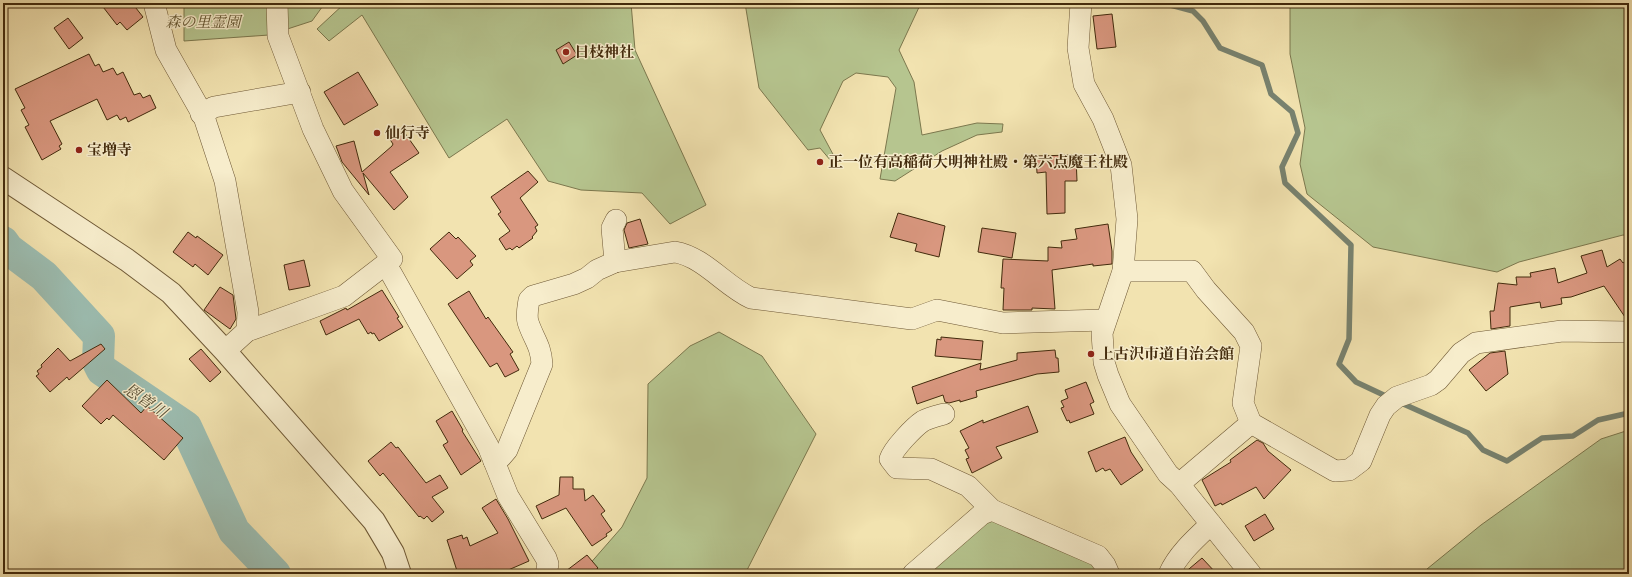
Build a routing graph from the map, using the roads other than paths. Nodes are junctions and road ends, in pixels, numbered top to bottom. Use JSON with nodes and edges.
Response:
{"nodes":[{"id":1,"x":154,"y":3,"type":"edge"},
{"id":2,"x":277,"y":3,"type":"edge"},
{"id":3,"x":1081,"y":3,"type":"edge"},
{"id":4,"x":300,"y":92,"type":"junction"},
{"id":5,"x":201,"y":114,"type":"junction"},
{"id":6,"x":3,"y":178,"type":"edge"},
{"id":7,"x":616,"y":220,"type":"dead end"},
{"id":8,"x":615,"y":262,"type":"junction"},
{"id":9,"x":385,"y":265,"type":"junction"},
{"id":10,"x":1123,"y":271,"type":"junction"},
{"id":11,"x":1105,"y":320,"type":"junction"},
{"id":12,"x":247,"y":331,"type":"junction"},
{"id":13,"x":1629,"y":332,"type":"edge"},
{"id":14,"x":226,"y":351,"type":"junction"},
{"id":15,"x":944,"y":414,"type":"dead end"},
{"id":16,"x":1251,"y":423,"type":"junction"},
{"id":17,"x":494,"y":461,"type":"junction"},
{"id":18,"x":1179,"y":484,"type":"junction"},
{"id":19,"x":992,"y":510,"type":"junction"},
{"id":20,"x":1211,"y":524,"type":"junction"},
{"id":21,"x":400,"y":574,"type":"edge"},
{"id":22,"x":546,"y":574,"type":"edge"},
{"id":23,"x":913,"y":574,"type":"edge"},
{"id":24,"x":1109,"y":574,"type":"edge"},
{"id":25,"x":1169,"y":574,"type":"edge"},
{"id":26,"x":1251,"y":574,"type":"edge"}],
"edges":[{"from":1,"to":5,"type":"street"},
{"from":2,"to":4,"type":"street"},
{"from":3,"to":10,"type":"street"},
{"from":4,"to":5,"type":"street"},
{"from":4,"to":9,"type":"street"},
{"from":5,"to":12,"type":"street"},
{"from":6,"to":14,"type":"street"},
{"from":7,"to":8,"type":"street"},
{"from":8,"to":11,"type":"street"},
{"from":8,"to":17,"type":"street"},
{"from":9,"to":12,"type":"street"},
{"from":9,"to":17,"type":"street"},
{"from":10,"to":11,"type":"street"},
{"from":10,"to":16,"type":"street"},
{"from":11,"to":18,"type":"street"},
{"from":12,"to":14,"type":"street"},
{"from":13,"to":16,"type":"street"},
{"from":14,"to":21,"type":"street"},
{"from":15,"to":19,"type":"street"},
{"from":16,"to":18,"type":"street"},
{"from":17,"to":22,"type":"street"},
{"from":18,"to":20,"type":"street"},
{"from":19,"to":23,"type":"street"},
{"from":19,"to":24,"type":"street"},
{"from":20,"to":25,"type":"street"},
{"from":20,"to":26,"type":"street"}]}
